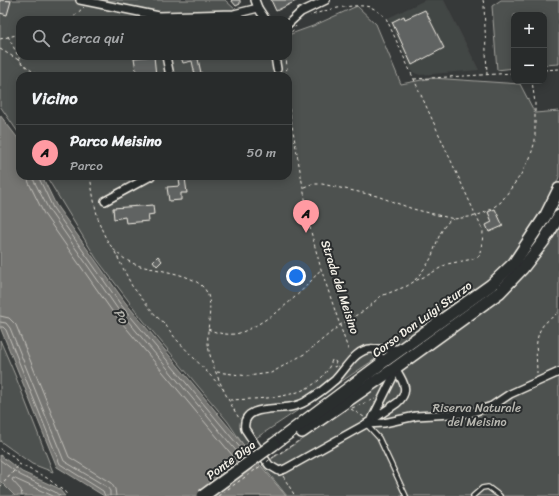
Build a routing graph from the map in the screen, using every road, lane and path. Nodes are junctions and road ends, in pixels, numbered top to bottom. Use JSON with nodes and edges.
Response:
{"nodes":[{"id":1,"x":80,"y":0,"type":"edge"},
{"id":2,"x":255,"y":0,"type":"edge"},
{"id":3,"x":326,"y":0,"type":"edge"},
{"id":4,"x":483,"y":0,"type":"edge"},
{"id":5,"x":91,"y":2,"type":"junction"},
{"id":6,"x":258,"y":8,"type":"junction"},
{"id":7,"x":75,"y":16,"type":"edge"},
{"id":8,"x":150,"y":16,"type":"edge"},
{"id":9,"x":196,"y":16,"type":"edge"},
{"id":10,"x":263,"y":16,"type":"edge"},
{"id":11,"x":307,"y":16,"type":"dead end"},
{"id":12,"x":292,"y":20,"type":"edge"},
{"id":13,"x":298,"y":24,"type":"dead end"},
{"id":14,"x":292,"y":31,"type":"edge"},
{"id":15,"x":16,"y":35,"type":"edge"},
{"id":16,"x":8,"y":36,"type":"junction"},
{"id":17,"x":0,"y":39,"type":"edge"},
{"id":18,"x":0,"y":49,"type":"edge"},
{"id":19,"x":16,"y":51,"type":"edge"},
{"id":20,"x":16,"y":58,"type":"edge"},
{"id":21,"x":19,"y":60,"type":"edge"},
{"id":22,"x":167,"y":60,"type":"edge"},
{"id":23,"x":276,"y":60,"type":"edge"},
{"id":24,"x":287,"y":60,"type":"edge"},
{"id":25,"x":22,"y":62,"type":"joint"},
{"id":26,"x":277,"y":69,"type":"dead end"},
{"id":27,"x":559,"y":69,"type":"edge"},
{"id":28,"x":547,"y":70,"type":"edge"},
{"id":29,"x":33,"y":72,"type":"edge"},
{"id":30,"x":169,"y":72,"type":"edge"},
{"id":31,"x":287,"y":72,"type":"edge"},
{"id":32,"x":511,"y":73,"type":"edge"},
{"id":33,"x":487,"y":74,"type":"junction"},
{"id":34,"x":414,"y":79,"type":"junction"},
{"id":35,"x":532,"y":84,"type":"edge"},
{"id":36,"x":292,"y":124,"type":"edge"},
{"id":37,"x":91,"y":180,"type":"edge"},
{"id":38,"x":144,"y":180,"type":"edge"},
{"id":39,"x":304,"y":187,"type":"junction"},
{"id":40,"x":559,"y":189,"type":"edge"},
{"id":41,"x":106,"y":201,"type":"dead end"},
{"id":42,"x":476,"y":216,"type":"junction"},
{"id":43,"x":559,"y":216,"type":"edge"},
{"id":44,"x":454,"y":219,"type":"junction"},
{"id":45,"x":115,"y":251,"type":"junction"},
{"id":46,"x":320,"y":270,"type":"junction"},
{"id":47,"x":415,"y":281,"type":"junction"},
{"id":48,"x":559,"y":311,"type":"edge"},
{"id":49,"x":340,"y":325,"type":"junction"},
{"id":50,"x":208,"y":328,"type":"junction"},
{"id":51,"x":374,"y":349,"type":"junction"},
{"id":52,"x":402,"y":349,"type":"junction"},
{"id":53,"x":353,"y":359,"type":"junction"},
{"id":54,"x":382,"y":363,"type":"junction"},
{"id":55,"x":395,"y":368,"type":"junction"},
{"id":56,"x":345,"y":369,"type":"junction"},
{"id":57,"x":217,"y":372,"type":"junction"},
{"id":58,"x":559,"y":372,"type":"edge"},
{"id":59,"x":538,"y":380,"type":"junction"},
{"id":60,"x":225,"y":392,"type":"junction"},
{"id":61,"x":229,"y":400,"type":"junction"},
{"id":62,"x":376,"y":402,"type":"dead end"},
{"id":63,"x":368,"y":421,"type":"junction"},
{"id":64,"x":244,"y":422,"type":"junction"},
{"id":65,"x":306,"y":437,"type":"dead end"},
{"id":66,"x":0,"y":450,"type":"edge"},
{"id":67,"x":276,"y":450,"type":"junction"},
{"id":68,"x":19,"y":464,"type":"junction"},
{"id":69,"x":279,"y":471,"type":"junction"},
{"id":70,"x":0,"y":487,"type":"edge"},
{"id":71,"x":68,"y":496,"type":"edge"},
{"id":72,"x":203,"y":496,"type":"edge"},
{"id":73,"x":215,"y":496,"type":"edge"},
{"id":74,"x":218,"y":496,"type":"edge"},
{"id":75,"x":295,"y":496,"type":"edge"},
{"id":76,"x":406,"y":496,"type":"edge"},
{"id":77,"x":473,"y":496,"type":"edge"},
{"id":78,"x":500,"y":496,"type":"edge"}],
"edges":[{"from":1,"to":5,"type":"street"},
{"from":2,"to":6,"type":"street"},
{"from":3,"to":12,"type":"street"},
{"from":4,"to":33,"type":"path"},
{"from":5,"to":7,"type":"path"},
{"from":5,"to":8,"type":"street"},
{"from":6,"to":9,"type":"street"},
{"from":6,"to":10,"type":"street"},
{"from":11,"to":34,"type":"path"},
{"from":13,"to":14,"type":"path"},
{"from":15,"to":16,"type":"path"},
{"from":16,"to":17,"type":"path"},
{"from":16,"to":19,"type":"path"},
{"from":18,"to":20,"type":"path"},
{"from":21,"to":25,"type":"path"},
{"from":22,"to":30,"type":"street"},
{"from":23,"to":26,"type":"street"},
{"from":24,"to":31,"type":"path"},
{"from":25,"to":29,"type":"path"},
{"from":27,"to":28,"type":"path"},
{"from":32,"to":33,"type":"path"},
{"from":33,"to":34,"type":"path"},
{"from":34,"to":42,"type":"path"},
{"from":35,"to":42,"type":"path"},
{"from":36,"to":39,"type":"path","name":"Strada del Meisino"},
{"from":37,"to":45,"type":"path"},
{"from":38,"to":41,"type":"street"},
{"from":39,"to":44,"type":"path"},
{"from":39,"to":46,"type":"path","name":"Strada del Meisino"},
{"from":40,"to":52,"type":"main road","name":"Corso Don Luigi Sturzo"},
{"from":42,"to":44,"type":"path"},
{"from":42,"to":47,"type":"path"},
{"from":43,"to":55,"type":"main road","name":"Corso Don Luigi Sturzo"},
{"from":44,"to":47,"type":"path"},
{"from":45,"to":50,"type":"path"},
{"from":45,"to":60,"type":"path"},
{"from":46,"to":49,"type":"path","name":"Strada del Meisino"},
{"from":46,"to":50,"type":"path"},
{"from":47,"to":49,"type":"path"},
{"from":48,"to":59,"type":"path"},
{"from":49,"to":53,"type":"path","name":"Strada del Meisino"},
{"from":49,"to":57,"type":"path"},
{"from":50,"to":57,"type":"path"},
{"from":51,"to":52,"type":"street","name":"Strada del Meisino"},
{"from":51,"to":53,"type":"street","name":"Strada del Meisino"},
{"from":51,"to":54,"type":"street"},
{"from":52,"to":54,"type":"main road","name":"Corso Don Luigi Sturzo"},
{"from":53,"to":56,"type":"street","name":"Strada del Meisino"},
{"from":54,"to":67,"type":"main road","name":"Corso Don Luigi Sturzo"},
{"from":55,"to":63,"type":"street"},
{"from":55,"to":63,"type":"street"},
{"from":55,"to":67,"type":"main road","name":"Corso Don Luigi Sturzo"},
{"from":56,"to":61,"type":"path"},
{"from":56,"to":64,"type":"street","name":"Strada del Meisino"},
{"from":57,"to":60,"type":"path"},
{"from":58,"to":59,"type":"street"},
{"from":59,"to":63,"type":"street"},
{"from":60,"to":61,"type":"path"},
{"from":61,"to":64,"type":"path"},
{"from":62,"to":63,"type":"path"},
{"from":63,"to":69,"type":"street"},
{"from":63,"to":76,"type":"lane"},
{"from":64,"to":69,"type":"street"},
{"from":65,"to":67,"type":"path"},
{"from":66,"to":68,"type":"path"},
{"from":67,"to":72,"type":"main road","name":"Ponte Diga","bridge":true},
{"from":67,"to":73,"type":"main road","name":"Ponte Diga","bridge":true},
{"from":67,"to":74,"type":"path","bridge":true},
{"from":68,"to":70,"type":"path"},
{"from":68,"to":71,"type":"path"},
{"from":69,"to":75,"type":"path"},
{"from":77,"to":78,"type":"lane"}]}
